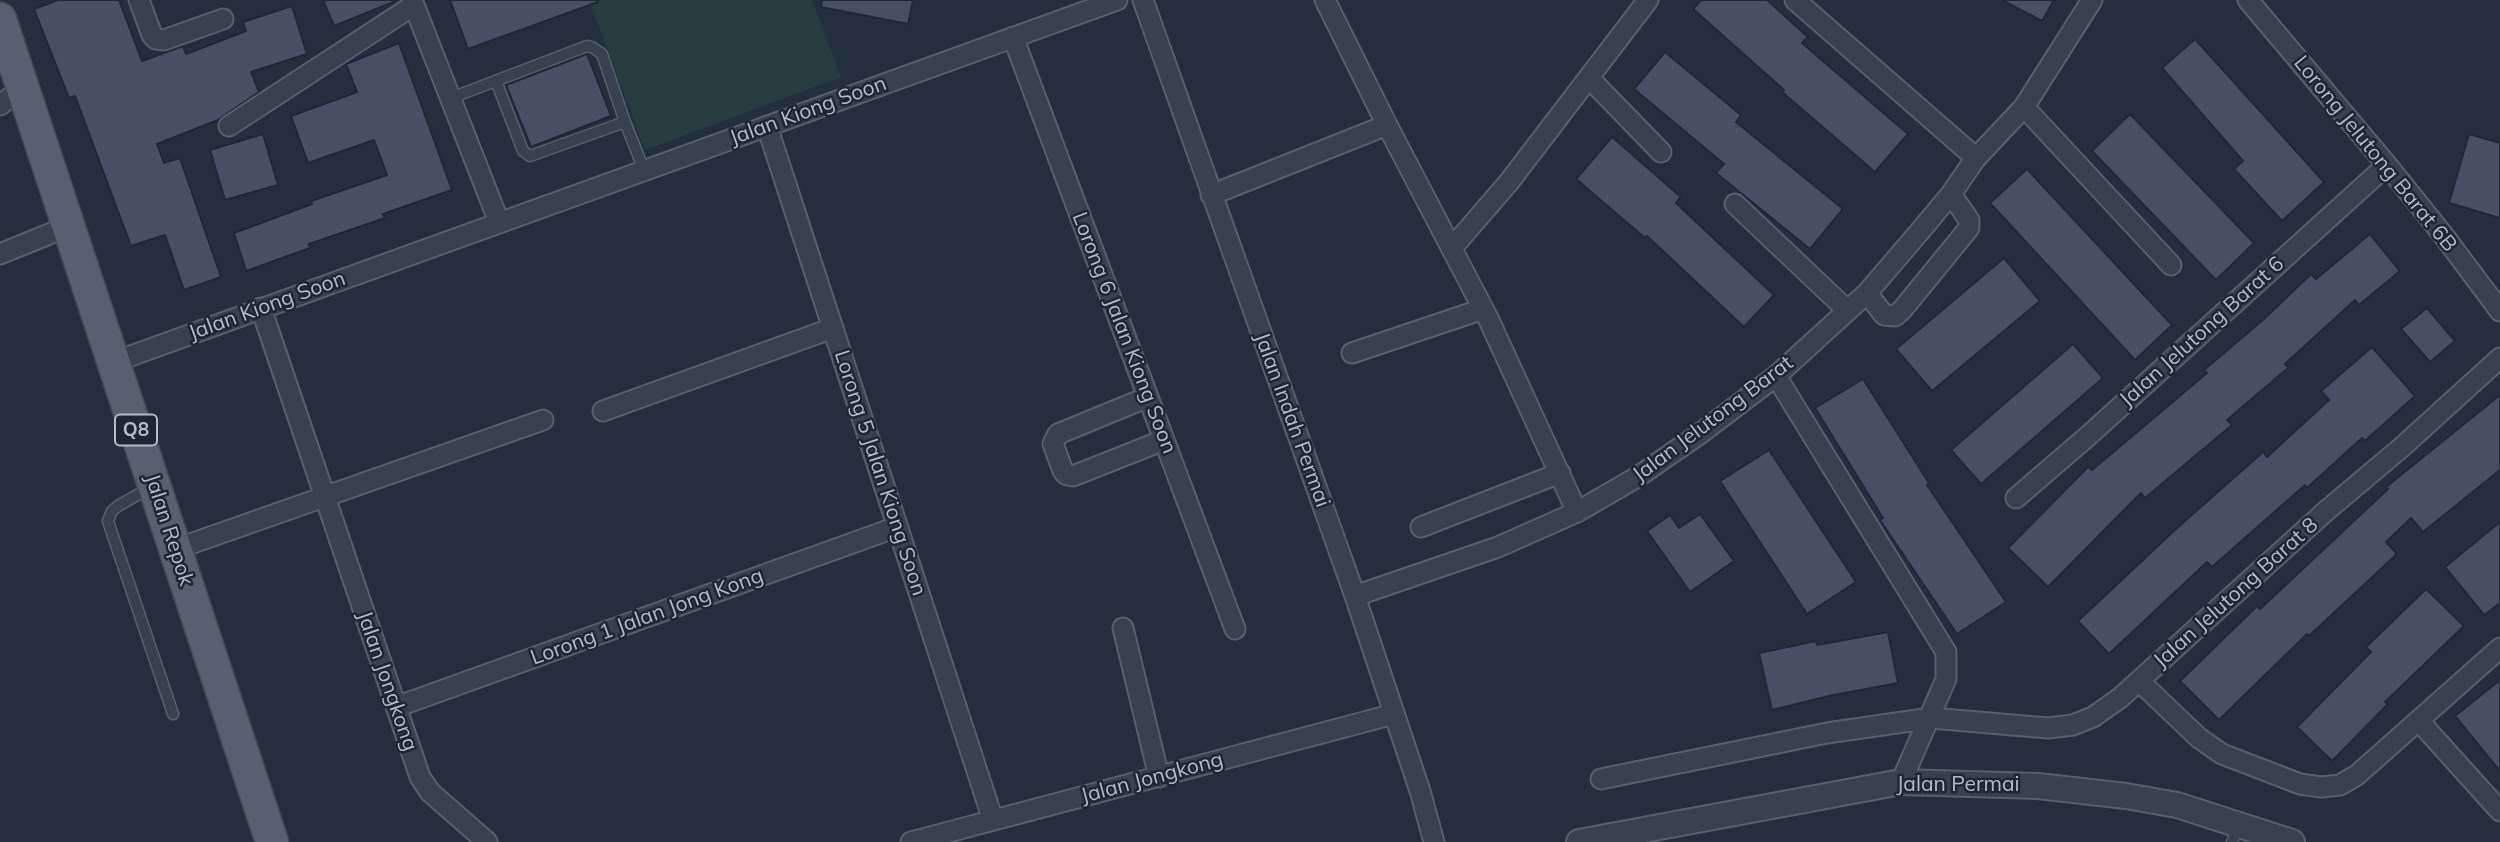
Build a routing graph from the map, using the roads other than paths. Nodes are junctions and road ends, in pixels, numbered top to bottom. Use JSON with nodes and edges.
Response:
{"nodes":[{"id":1,"x":139,"y":0,"type":"edge"},
{"id":2,"x":1117,"y":0,"type":"edge"},
{"id":3,"x":1143,"y":0,"type":"edge"},
{"id":4,"x":1325,"y":0,"type":"edge"},
{"id":5,"x":1795,"y":0,"type":"edge"},
{"id":6,"x":2092,"y":0,"type":"edge"},
{"id":7,"x":2248,"y":0,"type":"edge"},
{"id":8,"x":1647,"y":1,"type":"edge"},
{"id":9,"x":413,"y":2,"type":"edge"},
{"id":10,"x":223,"y":19,"type":"dead end"},
{"id":11,"x":1,"y":22,"type":"edge"},
{"id":12,"x":1013,"y":37,"type":"junction"},
{"id":13,"x":1588,"y":78,"type":"junction"},
{"id":14,"x":496,"y":81,"type":"junction"},
{"id":15,"x":11,"y":96,"type":"edge"},
{"id":16,"x":451,"y":98,"type":"junction"},
{"id":17,"x":2024,"y":107,"type":"junction"},
{"id":18,"x":625,"y":122,"type":"junction"},
{"id":19,"x":1388,"y":125,"type":"junction"},
{"id":20,"x":229,"y":126,"type":"dead end"},
{"id":21,"x":766,"y":126,"type":"junction"},
{"id":22,"x":1661,"y":152,"type":"dead end"},
{"id":23,"x":1976,"y":158,"type":"junction"},
{"id":24,"x":2387,"y":165,"type":"junction"},
{"id":25,"x":644,"y":170,"type":"junction"},
{"id":26,"x":1211,"y":194,"type":"junction"},
{"id":27,"x":1951,"y":194,"type":"junction"},
{"id":28,"x":1735,"y":204,"type":"dead end"},
{"id":29,"x":499,"y":222,"type":"junction"},
{"id":30,"x":69,"y":226,"type":"junction"},
{"id":31,"x":1451,"y":248,"type":"junction"},
{"id":32,"x":0,"y":254,"type":"edge"},
{"id":33,"x":2171,"y":265,"type":"dead end"},
{"id":34,"x":1867,"y":293,"type":"junction"},
{"id":35,"x":261,"y":308,"type":"junction"},
{"id":36,"x":1483,"y":309,"type":"junction"},
{"id":37,"x":1847,"y":310,"type":"junction"},
{"id":38,"x":2500,"y":311,"type":"edge"},
{"id":39,"x":833,"y":328,"type":"junction"},
{"id":40,"x":1352,"y":353,"type":"dead end"},
{"id":41,"x":2500,"y":359,"type":"edge"},
{"id":42,"x":114,"y":362,"type":"junction"},
{"id":43,"x":1776,"y":376,"type":"junction"},
{"id":44,"x":1148,"y":397,"type":"junction"},
{"id":45,"x":603,"y":411,"type":"dead end"},
{"id":46,"x":543,"y":420,"type":"dead end"},
{"id":47,"x":1164,"y":440,"type":"junction"},
{"id":48,"x":1560,"y":473,"type":"junction"},
{"id":49,"x":155,"y":486,"type":"junction"},
{"id":50,"x":325,"y":497,"type":"junction"},
{"id":51,"x":2016,"y":498,"type":"dead end"},
{"id":52,"x":1577,"y":512,"type":"junction"},
{"id":53,"x":898,"y":527,"type":"junction"},
{"id":54,"x":1421,"y":527,"type":"dead end"},
{"id":55,"x":176,"y":550,"type":"junction"},
{"id":56,"x":1355,"y":596,"type":"junction"},
{"id":57,"x":1123,"y":628,"type":"dead end"},
{"id":58,"x":1235,"y":629,"type":"dead end"},
{"id":59,"x":2500,"y":648,"type":"edge"},
{"id":60,"x":2139,"y":681,"type":"junction"},
{"id":61,"x":396,"y":706,"type":"junction"},
{"id":62,"x":173,"y":714,"type":"dead end"},
{"id":63,"x":1394,"y":714,"type":"junction"},
{"id":64,"x":1931,"y":718,"type":"junction"},
{"id":65,"x":2419,"y":721,"type":"junction"},
{"id":66,"x":1159,"y":777,"type":"junction"},
{"id":67,"x":1601,"y":779,"type":"dead end"},
{"id":68,"x":1901,"y":782,"type":"junction"},
{"id":69,"x":2500,"y":811,"type":"edge"},
{"id":70,"x":993,"y":820,"type":"junction"},
{"id":71,"x":2235,"y":834,"type":"edge"},
{"id":72,"x":273,"y":841,"type":"edge"},
{"id":73,"x":1586,"y":841,"type":"edge"},
{"id":74,"x":486,"y":842,"type":"edge"},
{"id":75,"x":911,"y":842,"type":"edge"},
{"id":76,"x":1434,"y":842,"type":"edge"},
{"id":77,"x":2292,"y":842,"type":"edge"}],
"edges":[{"from":1,"to":10,"type":"street"},
{"from":2,"to":12,"type":"street","name":"Jalan Kiong Soon"},
{"from":3,"to":26,"type":"street","name":"Jalan Indah Permai"},
{"from":4,"to":19,"type":"street"},
{"from":5,"to":23,"type":"street"},
{"from":6,"to":17,"type":"street","name":"Jalan Jelutong Barat"},
{"from":7,"to":24,"type":"street","name":"Lorong Jelutong Barat 6B"},
{"from":8,"to":13,"type":"street"},
{"from":9,"to":16,"type":"street"},
{"from":9,"to":20,"type":"street"},
{"from":11,"to":15,"type":"main road","name":"Jalan Repok","number":"Q8"},
{"from":12,"to":21,"type":"street","name":"Jalan Kiong Soon"},
{"from":12,"to":44,"type":"street","name":"Lorong 6 Jalan Kiong Soon"},
{"from":13,"to":22,"type":"street"},
{"from":13,"to":31,"type":"street"},
{"from":14,"to":16,"type":"lane"},
{"from":14,"to":18,"type":"lane"},
{"from":14,"to":18,"type":"lane"},
{"from":15,"to":30,"type":"main road","name":"Jalan Repok","number":"Q8"},
{"from":16,"to":29,"type":"street"},
{"from":17,"to":23,"type":"street","name":"Jalan Jelutong Barat"},
{"from":17,"to":33,"type":"street"},
{"from":18,"to":25,"type":"lane"},
{"from":19,"to":26,"type":"street"},
{"from":19,"to":31,"type":"street"},
{"from":21,"to":25,"type":"street","name":"Jalan Kiong Soon"},
{"from":21,"to":39,"type":"street","name":"Lorong 5 Jalan Kiong Soon"},
{"from":23,"to":27,"type":"street","name":"Jalan Jelutong Barat"},
{"from":24,"to":38,"type":"street","name":"Lorong Jelutong Barat 6B"},
{"from":24,"to":51,"type":"street","name":"Jalan Jelutong Barat 6"},
{"from":25,"to":29,"type":"street","name":"Jalan Kiong Soon"},
{"from":26,"to":56,"type":"street","name":"Jalan Indah Permai"},
{"from":27,"to":34,"type":"street","name":"Jalan Jelutong Barat"},
{"from":27,"to":34,"type":"street"},
{"from":28,"to":37,"type":"street"},
{"from":29,"to":35,"type":"street","name":"Jalan Kiong Soon"},
{"from":30,"to":32,"type":"street"},
{"from":30,"to":42,"type":"main road","name":"Jalan Repok","number":"Q8"},
{"from":31,"to":36,"type":"street"},
{"from":34,"to":37,"type":"street","name":"Jalan Jelutong Barat"},
{"from":35,"to":42,"type":"street","name":"Jalan Kiong Soon"},
{"from":35,"to":50,"type":"street","name":"Jalan Jongkong"},
{"from":36,"to":40,"type":"street"},
{"from":36,"to":48,"type":"street"},
{"from":37,"to":43,"type":"street","name":"Jalan Jelutong Barat"},
{"from":39,"to":45,"type":"street"},
{"from":39,"to":53,"type":"street","name":"Lorong 5 Jalan Kiong Soon"},
{"from":41,"to":60,"type":"street","name":"Jalan Jelutong Barat 8"},
{"from":42,"to":49,"type":"main road","name":"Jalan Repok","number":"Q8"},
{"from":43,"to":52,"type":"street","name":"Jalan Jelutong Barat"},
{"from":43,"to":64,"type":"street"},
{"from":44,"to":47,"type":"street","name":"Lorong 6 Jalan Kiong Soon"},
{"from":44,"to":47,"type":"street"},
{"from":46,"to":50,"type":"street"},
{"from":47,"to":58,"type":"street","name":"Lorong 6 Jalan Kiong Soon"},
{"from":48,"to":52,"type":"street"},
{"from":48,"to":54,"type":"street"},
{"from":49,"to":55,"type":"main road","name":"Jalan Repok","number":"Q8"},
{"from":49,"to":62,"type":"lane"},
{"from":50,"to":55,"type":"street"},
{"from":50,"to":61,"type":"street","name":"Jalan Jongkong"},
{"from":52,"to":56,"type":"street","name":"Jalan Jelutong Barat"},
{"from":53,"to":61,"type":"street","name":"Lorong 1 Jalan Jong Kong"},
{"from":53,"to":70,"type":"street","name":"Lorong 5 Jalan Kiong Soon"},
{"from":55,"to":72,"type":"main road","name":"Jalan Repok","number":"Q8"},
{"from":56,"to":63,"type":"street","name":"Jalan Indah Permai"},
{"from":57,"to":66,"type":"street"},
{"from":59,"to":65,"type":"street"},
{"from":60,"to":64,"type":"street","name":"Jalan Jelutong Barat 8"},
{"from":60,"to":65,"type":"street"},
{"from":61,"to":74,"type":"street","name":"Jalan Jongkong"},
{"from":63,"to":66,"type":"street","name":"Jalan Jongkong"},
{"from":63,"to":76,"type":"street","name":"Jalan Indah Permai"},
{"from":64,"to":67,"type":"street","name":"Jalan Jelutong Barat 8"},
{"from":64,"to":68,"type":"street"},
{"from":65,"to":69,"type":"street"},
{"from":66,"to":70,"type":"street","name":"Jalan Jongkong"},
{"from":68,"to":71,"type":"street","name":"Jalan Permai"},
{"from":68,"to":73,"type":"street","name":"Jalan Permai"},
{"from":70,"to":75,"type":"street","name":"Jalan Jongkong"},
{"from":71,"to":77,"type":"street","name":"Jalan Permai"}]}
